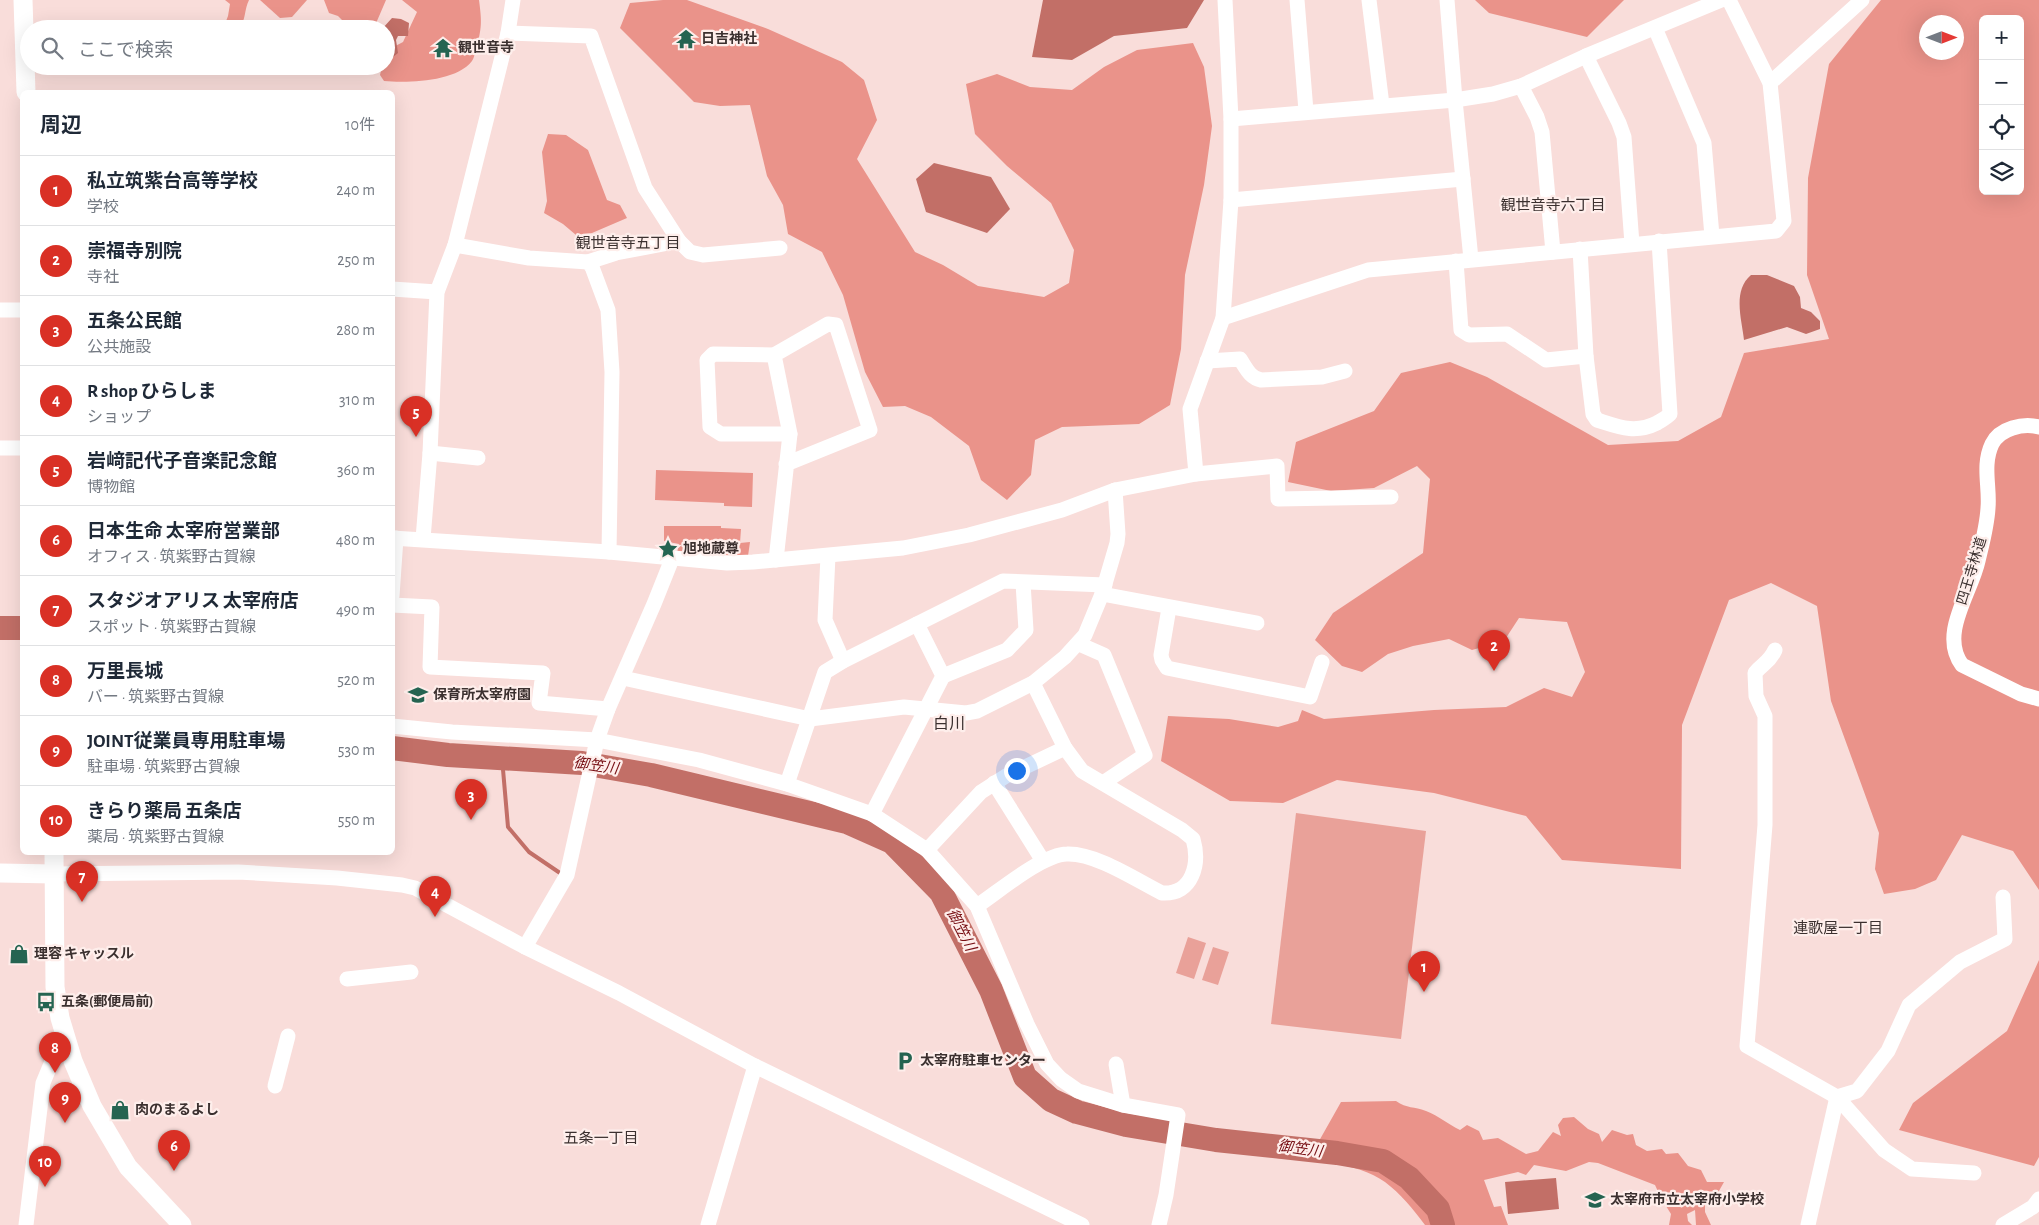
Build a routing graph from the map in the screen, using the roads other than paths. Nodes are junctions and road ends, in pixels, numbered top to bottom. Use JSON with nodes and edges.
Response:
{"nodes":[{"id":1,"x":23,"y":0,"type":"edge"},
{"id":2,"x":513,"y":0,"type":"edge"},
{"id":3,"x":1225,"y":0,"type":"edge"},
{"id":4,"x":1297,"y":0,"type":"edge"},
{"id":5,"x":1369,"y":0,"type":"edge"},
{"id":6,"x":1447,"y":0,"type":"edge"},
{"id":7,"x":1721,"y":0,"type":"edge"},
{"id":8,"x":1729,"y":0,"type":"edge"},
{"id":9,"x":1862,"y":0,"type":"edge"},
{"id":10,"x":24,"y":20,"type":"edge"},
{"id":11,"x":1655,"y":28,"type":"junction"},
{"id":12,"x":508,"y":33,"type":"junction"},
{"id":13,"x":1586,"y":56,"type":"junction"},
{"id":14,"x":25,"y":75,"type":"edge"},
{"id":15,"x":1770,"y":83,"type":"junction"},
{"id":16,"x":1521,"y":86,"type":"junction"},
{"id":17,"x":26,"y":90,"type":"edge"},
{"id":18,"x":1454,"y":100,"type":"junction"},
{"id":19,"x":1382,"y":105,"type":"junction"},
{"id":20,"x":1306,"y":111,"type":"junction"},
{"id":21,"x":1231,"y":119,"type":"junction"},
{"id":22,"x":1463,"y":179,"type":"junction"},
{"id":23,"x":1231,"y":200,"type":"junction"},
{"id":24,"x":1712,"y":236,"type":"junction"},
{"id":25,"x":679,"y":241,"type":"junction"},
{"id":26,"x":1659,"y":241,"type":"junction"},
{"id":27,"x":1632,"y":244,"type":"junction"},
{"id":28,"x":455,"y":245,"type":"junction"},
{"id":29,"x":780,"y":248,"type":"dead end"},
{"id":30,"x":1580,"y":249,"type":"junction"},
{"id":31,"x":1553,"y":252,"type":"junction"},
{"id":32,"x":1464,"y":260,"type":"junction"},
{"id":33,"x":588,"y":262,"type":"junction"},
{"id":34,"x":395,"y":289,"type":"edge"},
{"id":35,"x":437,"y":292,"type":"junction"},
{"id":36,"x":0,"y":310,"type":"edge"},
{"id":37,"x":20,"y":310,"type":"edge"},
{"id":38,"x":1223,"y":318,"type":"junction"},
{"id":39,"x":774,"y":355,"type":"junction"},
{"id":40,"x":1586,"y":356,"type":"junction"},
{"id":41,"x":1207,"y":361,"type":"junction"},
{"id":42,"x":1344,"y":371,"type":"dead end"},
{"id":43,"x":2039,"y":427,"type":"edge"},
{"id":44,"x":790,"y":434,"type":"junction"},
{"id":45,"x":0,"y":448,"type":"edge"},
{"id":46,"x":20,"y":448,"type":"edge"},
{"id":47,"x":430,"y":453,"type":"junction"},
{"id":48,"x":478,"y":458,"type":"dead end"},
{"id":49,"x":786,"y":464,"type":"junction"},
{"id":50,"x":1196,"y":474,"type":"junction"},
{"id":51,"x":1115,"y":490,"type":"junction"},
{"id":52,"x":1391,"y":497,"type":"dead end"},
{"id":53,"x":395,"y":538,"type":"edge"},
{"id":54,"x":424,"y":539,"type":"junction"},
{"id":55,"x":609,"y":552,"type":"junction"},
{"id":56,"x":828,"y":556,"type":"junction"},
{"id":57,"x":672,"y":559,"type":"junction"},
{"id":58,"x":776,"y":560,"type":"junction"},
{"id":59,"x":1023,"y":583,"type":"junction"},
{"id":60,"x":1104,"y":590,"type":"junction"},
{"id":61,"x":395,"y":605,"type":"edge"},
{"id":62,"x":1169,"y":608,"type":"junction"},
{"id":63,"x":1257,"y":623,"type":"dead end"},
{"id":64,"x":916,"y":624,"type":"junction"},
{"id":65,"x":1079,"y":644,"type":"junction"},
{"id":66,"x":1775,"y":650,"type":"dead end"},
{"id":67,"x":842,"y":661,"type":"junction"},
{"id":68,"x":1322,"y":662,"type":"dead end"},
{"id":69,"x":943,"y":676,"type":"junction"},
{"id":70,"x":623,"y":678,"type":"junction"},
{"id":71,"x":1032,"y":683,"type":"junction"},
{"id":72,"x":2039,"y":699,"type":"edge"},
{"id":73,"x":608,"y":709,"type":"junction"},
{"id":74,"x":927,"y":710,"type":"junction"},
{"id":75,"x":810,"y":719,"type":"junction"},
{"id":76,"x":395,"y":726,"type":"edge"},
{"id":77,"x":596,"y":743,"type":"junction"},
{"id":78,"x":1066,"y":748,"type":"junction"},
{"id":79,"x":994,"y":783,"type":"junction"},
{"id":80,"x":1103,"y":783,"type":"junction"},
{"id":81,"x":787,"y":784,"type":"junction"},
{"id":82,"x":872,"y":814,"type":"junction"},
{"id":83,"x":928,"y":850,"type":"junction"},
{"id":84,"x":54,"y":855,"type":"edge"},
{"id":85,"x":1043,"y":861,"type":"junction"},
{"id":86,"x":0,"y":872,"type":"edge"},
{"id":87,"x":54,"y":874,"type":"junction"},
{"id":88,"x":2003,"y":897,"type":"dead end"},
{"id":89,"x":977,"y":906,"type":"junction"},
{"id":90,"x":525,"y":947,"type":"junction"},
{"id":91,"x":411,"y":972,"type":"dead end"},
{"id":92,"x":347,"y":979,"type":"dead end"},
{"id":93,"x":288,"y":1036,"type":"dead end"},
{"id":94,"x":70,"y":1051,"type":"junction"},
{"id":95,"x":1116,"y":1064,"type":"dead end"},
{"id":96,"x":755,"y":1066,"type":"junction"},
{"id":97,"x":275,"y":1086,"type":"dead end"},
{"id":98,"x":1837,"y":1097,"type":"junction"},
{"id":99,"x":1123,"y":1105,"type":"junction"},
{"id":100,"x":1974,"y":1173,"type":"dead end"},
{"id":101,"x":2039,"y":1199,"type":"edge"},
{"id":102,"x":26,"y":1225,"type":"edge"},
{"id":103,"x":182,"y":1225,"type":"edge"},
{"id":104,"x":708,"y":1225,"type":"edge"},
{"id":105,"x":1082,"y":1225,"type":"edge"},
{"id":106,"x":1159,"y":1225,"type":"edge"},
{"id":107,"x":1808,"y":1225,"type":"edge"},
{"id":108,"x":2004,"y":1225,"type":"edge"}],
"edges":[{"from":1,"to":10,"type":"main road"},
{"from":2,"to":12,"type":"street"},
{"from":3,"to":21,"type":"street"},
{"from":4,"to":20,"type":"street"},
{"from":5,"to":19,"type":"street"},
{"from":6,"to":18,"type":"street"},
{"from":7,"to":11,"type":"street"},
{"from":8,"to":15,"type":"street"},
{"from":9,"to":15,"type":"street"},
{"from":11,"to":13,"type":"street"},
{"from":11,"to":24,"type":"street"},
{"from":12,"to":25,"type":"street"},
{"from":12,"to":28,"type":"street"},
{"from":13,"to":16,"type":"street"},
{"from":13,"to":27,"type":"street"},
{"from":14,"to":17,"type":"main road"},
{"from":15,"to":24,"type":"street"},
{"from":16,"to":18,"type":"street"},
{"from":16,"to":31,"type":"street"},
{"from":18,"to":19,"type":"street"},
{"from":18,"to":22,"type":"street"},
{"from":19,"to":20,"type":"street"},
{"from":20,"to":21,"type":"street"},
{"from":21,"to":23,"type":"street"},
{"from":22,"to":23,"type":"street"},
{"from":22,"to":32,"type":"street"},
{"from":23,"to":38,"type":"street"},
{"from":24,"to":26,"type":"street"},
{"from":25,"to":29,"type":"street"},
{"from":25,"to":33,"type":"street"},
{"from":26,"to":27,"type":"street"},
{"from":26,"to":40,"type":"street"},
{"from":27,"to":30,"type":"street"},
{"from":28,"to":33,"type":"street"},
{"from":28,"to":35,"type":"street"},
{"from":30,"to":31,"type":"street"},
{"from":30,"to":40,"type":"street"},
{"from":31,"to":32,"type":"street"},
{"from":32,"to":38,"type":"street"},
{"from":32,"to":40,"type":"street"},
{"from":33,"to":55,"type":"street"},
{"from":34,"to":35,"type":"street"},
{"from":35,"to":47,"type":"street"},
{"from":36,"to":37,"type":"street"},
{"from":38,"to":41,"type":"street"},
{"from":39,"to":44,"type":"street"},
{"from":39,"to":44,"type":"street"},
{"from":39,"to":49,"type":"street"},
{"from":41,"to":42,"type":"street"},
{"from":41,"to":50,"type":"street"},
{"from":43,"to":72,"type":"street","name":"四王寺林道"},
{"from":44,"to":49,"type":"street"},
{"from":45,"to":46,"type":"street"},
{"from":47,"to":48,"type":"street"},
{"from":47,"to":54,"type":"street"},
{"from":49,"to":58,"type":"street"},
{"from":50,"to":51,"type":"street"},
{"from":50,"to":52,"type":"street"},
{"from":51,"to":56,"type":"street"},
{"from":51,"to":60,"type":"street"},
{"from":53,"to":54,"type":"street"},
{"from":54,"to":55,"type":"street"},
{"from":55,"to":57,"type":"street"},
{"from":56,"to":58,"type":"street"},
{"from":56,"to":67,"type":"street"},
{"from":57,"to":58,"type":"street"},
{"from":57,"to":70,"type":"street"},
{"from":59,"to":60,"type":"street"},
{"from":59,"to":64,"type":"street"},
{"from":59,"to":69,"type":"street"},
{"from":60,"to":62,"type":"street"},
{"from":60,"to":65,"type":"street"},
{"from":61,"to":73,"type":"street"},
{"from":62,"to":63,"type":"street"},
{"from":62,"to":68,"type":"street"},
{"from":64,"to":67,"type":"street"},
{"from":64,"to":69,"type":"street"},
{"from":65,"to":71,"type":"street"},
{"from":65,"to":80,"type":"street"},
{"from":66,"to":98,"type":"street"},
{"from":67,"to":75,"type":"street"},
{"from":69,"to":74,"type":"street"},
{"from":70,"to":73,"type":"street"},
{"from":70,"to":75,"type":"street"},
{"from":71,"to":74,"type":"street"},
{"from":71,"to":78,"type":"street"},
{"from":73,"to":77,"type":"street"},
{"from":74,"to":75,"type":"street"},
{"from":74,"to":82,"type":"street"},
{"from":75,"to":81,"type":"street"},
{"from":76,"to":77,"type":"street"},
{"from":77,"to":81,"type":"street"},
{"from":77,"to":90,"type":"street"},
{"from":78,"to":79,"type":"street"},
{"from":78,"to":80,"type":"street"},
{"from":79,"to":83,"type":"street"},
{"from":79,"to":85,"type":"street"},
{"from":80,"to":85,"type":"street"},
{"from":81,"to":82,"type":"street"},
{"from":82,"to":83,"type":"street"},
{"from":83,"to":89,"type":"street"},
{"from":84,"to":87,"type":"main road"},
{"from":85,"to":89,"type":"street"},
{"from":86,"to":87,"type":"main road"},
{"from":87,"to":90,"type":"street"},
{"from":87,"to":94,"type":"main road"},
{"from":88,"to":98,"type":"street"},
{"from":89,"to":99,"type":"street"},
{"from":90,"to":96,"type":"street"},
{"from":91,"to":92,"type":"street"},
{"from":93,"to":97,"type":"street"},
{"from":94,"to":102,"type":"street"},
{"from":94,"to":103,"type":"main road"},
{"from":95,"to":99,"type":"street"},
{"from":96,"to":104,"type":"street"},
{"from":96,"to":105,"type":"street"},
{"from":98,"to":100,"type":"street"},
{"from":98,"to":107,"type":"street"},
{"from":99,"to":106,"type":"street"},
{"from":101,"to":108,"type":"street"}]}
